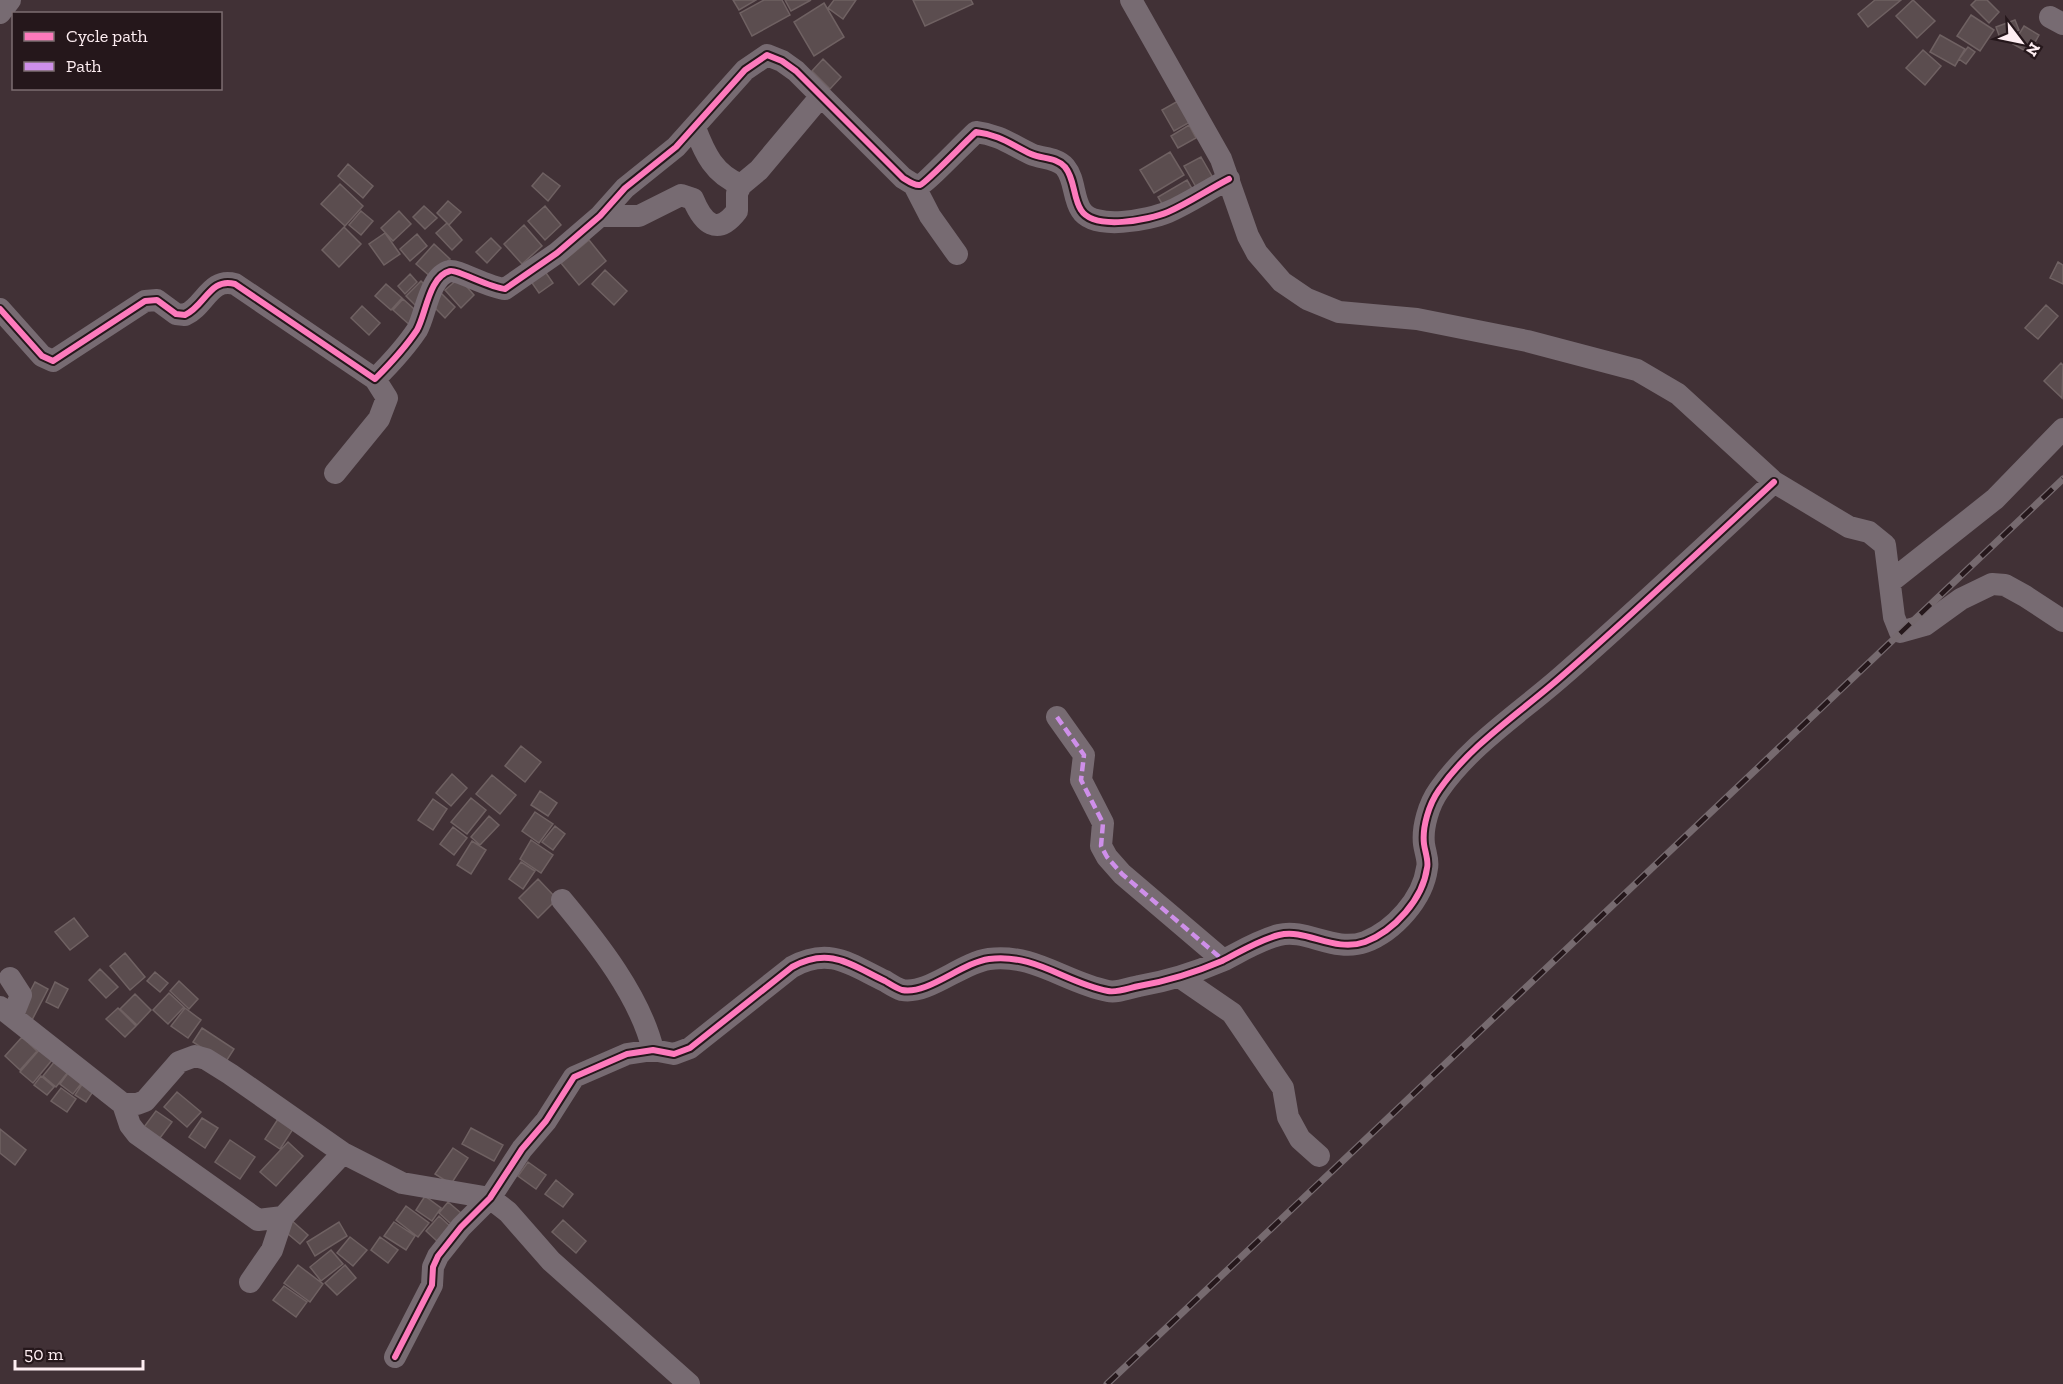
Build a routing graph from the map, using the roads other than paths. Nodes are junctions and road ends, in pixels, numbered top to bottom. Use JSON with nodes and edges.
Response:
{"nodes":[{"id":1,"x":10,"y":0,"type":"edge"},
{"id":2,"x":1131,"y":0,"type":"edge"},
{"id":3,"x":0,"y":14,"type":"edge"},
{"id":4,"x":820,"y":96,"type":"junction"},
{"id":5,"x":695,"y":128,"type":"junction"},
{"id":6,"x":1229,"y":178,"type":"junction"},
{"id":7,"x":741,"y":185,"type":"junction"},
{"id":8,"x":914,"y":185,"type":"junction"},
{"id":9,"x":600,"y":216,"type":"junction"},
{"id":10,"x":957,"y":254,"type":"dead end"},
{"id":11,"x":0,"y":309,"type":"edge"},
{"id":12,"x":375,"y":379,"type":"junction"},
{"id":13,"x":2063,"y":429,"type":"edge"},
{"id":14,"x":335,"y":473,"type":"dead end"},
{"id":15,"x":1774,"y":482,"type":"junction"},
{"id":16,"x":1890,"y":582,"type":"junction"},
{"id":17,"x":2063,"y":621,"type":"edge"},
{"id":18,"x":1057,"y":717,"type":"dead end"},
{"id":19,"x":562,"y":900,"type":"dead end"},
{"id":20,"x":1222,"y":960,"type":"junction"},
{"id":21,"x":10,"y":978,"type":"dead end"},
{"id":22,"x":1181,"y":978,"type":"junction"},
{"id":23,"x":6,"y":1011,"type":"edge"},
{"id":24,"x":653,"y":1050,"type":"junction"},
{"id":25,"x":123,"y":1104,"type":"junction"},
{"id":26,"x":343,"y":1153,"type":"junction"},
{"id":27,"x":1319,"y":1156,"type":"dead end"},
{"id":28,"x":490,"y":1198,"type":"junction"},
{"id":29,"x":283,"y":1217,"type":"junction"},
{"id":30,"x":250,"y":1282,"type":"dead end"},
{"id":31,"x":395,"y":1357,"type":"dead end"},
{"id":32,"x":689,"y":1384,"type":"edge"}],
"edges":[{"from":1,"to":3,"type":"street"},
{"from":2,"to":6,"type":"street"},
{"from":4,"to":5,"type":"street"},
{"from":4,"to":7,"type":"street"},
{"from":4,"to":8,"type":"street"},
{"from":5,"to":7,"type":"street"},
{"from":5,"to":9,"type":"street"},
{"from":6,"to":8,"type":"street"},
{"from":6,"to":15,"type":"street"},
{"from":7,"to":9,"type":"street"},
{"from":8,"to":10,"type":"street"},
{"from":9,"to":12,"type":"street"},
{"from":11,"to":12,"type":"street"},
{"from":12,"to":14,"type":"street"},
{"from":13,"to":16,"type":"street"},
{"from":15,"to":16,"type":"street"},
{"from":15,"to":20,"type":"street"},
{"from":16,"to":17,"type":"street"},
{"from":18,"to":20,"type":"street"},
{"from":19,"to":24,"type":"street"},
{"from":20,"to":22,"type":"street"},
{"from":21,"to":23,"type":"street"},
{"from":22,"to":24,"type":"street"},
{"from":22,"to":27,"type":"street"},
{"from":23,"to":25,"type":"street"},
{"from":24,"to":28,"type":"street"},
{"from":25,"to":26,"type":"street"},
{"from":25,"to":29,"type":"street"},
{"from":26,"to":28,"type":"street"},
{"from":26,"to":29,"type":"street"},
{"from":28,"to":31,"type":"street"},
{"from":28,"to":32,"type":"street"},
{"from":29,"to":30,"type":"street"}]}
